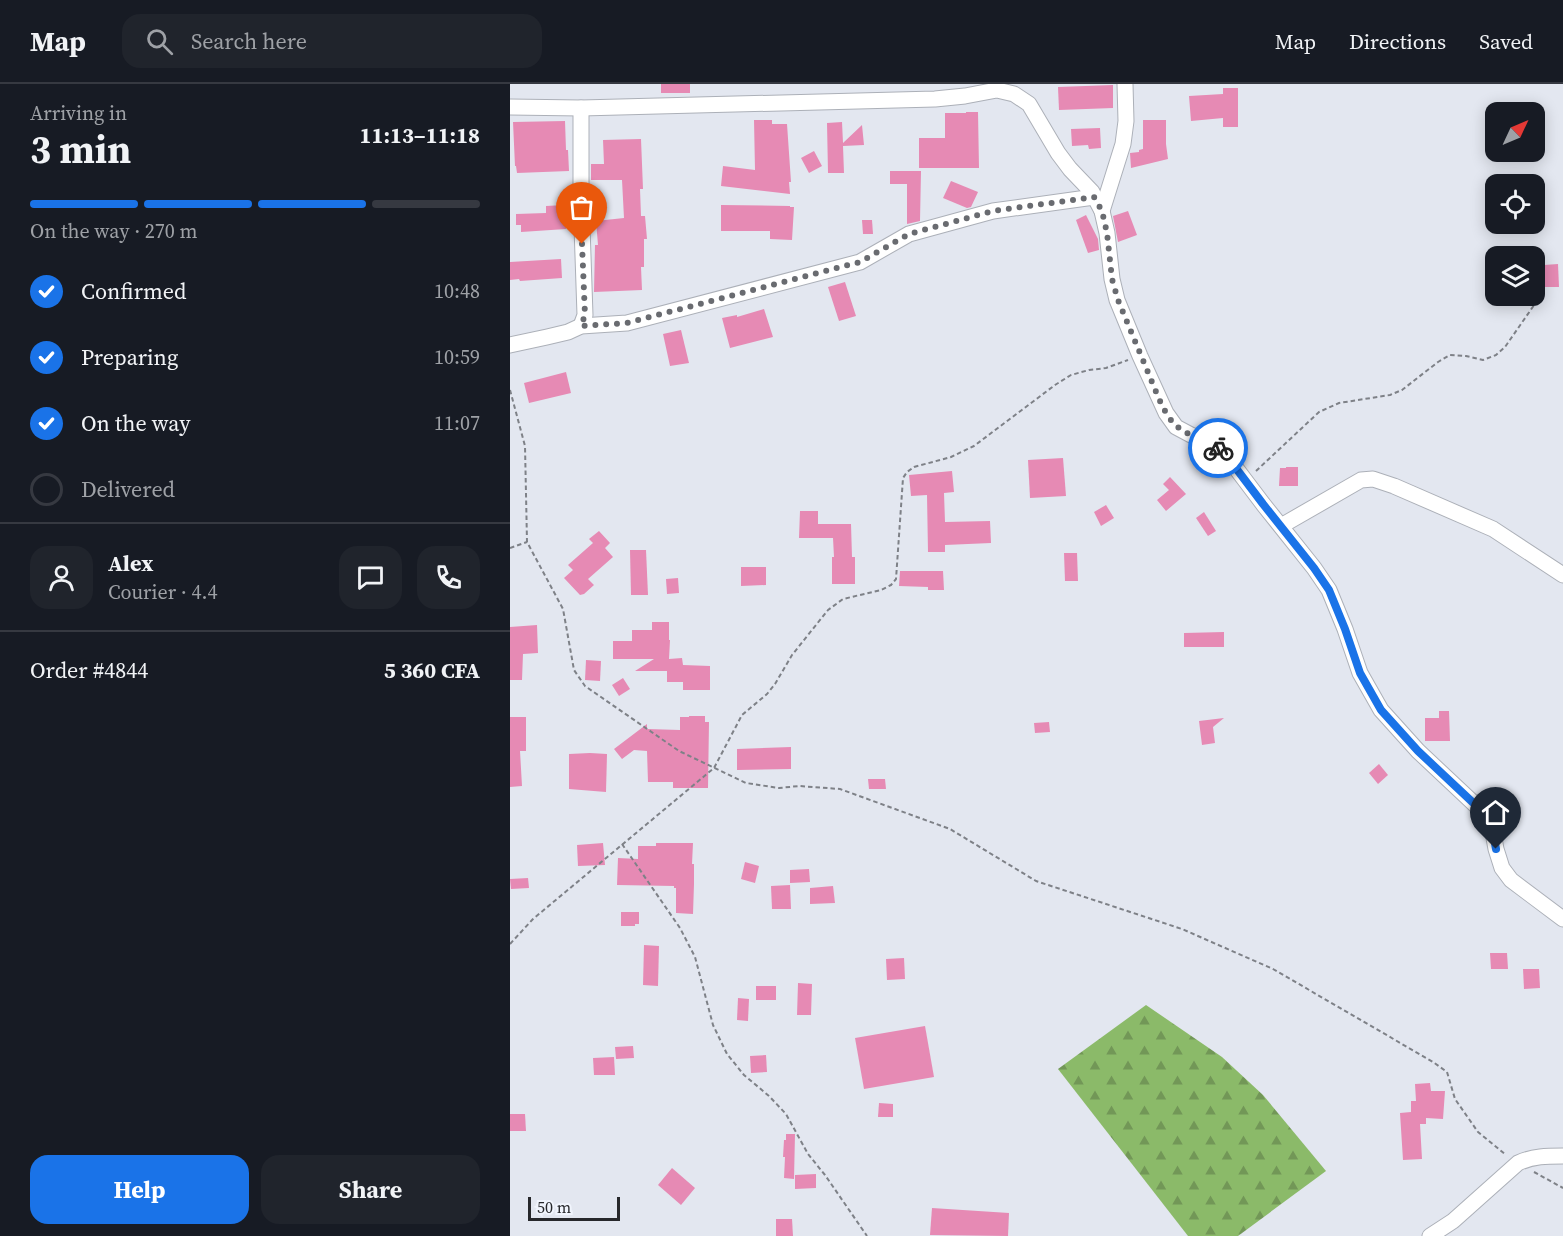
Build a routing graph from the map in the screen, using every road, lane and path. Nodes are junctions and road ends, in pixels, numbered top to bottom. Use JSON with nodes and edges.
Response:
{"nodes":[{"id":1,"x":1125,"y":84,"type":"edge"},
{"id":2,"x":997,"y":87,"type":"edge"},
{"id":3,"x":510,"y":107,"type":"edge"},
{"id":4,"x":581,"y":108,"type":"junction"},
{"id":5,"x":1094,"y":197,"type":"junction"},
{"id":6,"x":1102,"y":211,"type":"junction"},
{"id":7,"x":1533,"y":306,"type":"edge"},
{"id":8,"x":581,"y":326,"type":"junction"},
{"id":9,"x":510,"y":345,"type":"edge"},
{"id":10,"x":1140,"y":356,"type":"junction"},
{"id":11,"x":510,"y":390,"type":"edge"},
{"id":12,"x":1246,"y":480,"type":"junction"},
{"id":13,"x":1281,"y":526,"type":"junction"},
{"id":14,"x":527,"y":542,"type":"junction"},
{"id":15,"x":510,"y":548,"type":"edge"},
{"id":16,"x":1563,"y":575,"type":"edge"},
{"id":17,"x":714,"y":768,"type":"junction"},
{"id":18,"x":622,"y":844,"type":"junction"},
{"id":19,"x":1563,"y":920,"type":"edge"},
{"id":20,"x":510,"y":944,"type":"edge"},
{"id":21,"x":1563,"y":1156,"type":"edge"},
{"id":22,"x":1518,"y":1163,"type":"junction"},
{"id":23,"x":1563,"y":1188,"type":"edge"},
{"id":24,"x":867,"y":1236,"type":"edge"},
{"id":25,"x":1430,"y":1236,"type":"edge"}],
"edges":[{"from":1,"to":6,"type":"street"},
{"from":2,"to":4,"type":"street"},
{"from":2,"to":5,"type":"street"},
{"from":3,"to":4,"type":"street"},
{"from":4,"to":8,"type":"street"},
{"from":5,"to":6,"type":"street"},
{"from":5,"to":8,"type":"street"},
{"from":6,"to":10,"type":"street"},
{"from":7,"to":12,"type":"path"},
{"from":8,"to":9,"type":"street"},
{"from":10,"to":12,"type":"street"},
{"from":10,"to":17,"type":"path"},
{"from":11,"to":14,"type":"path"},
{"from":12,"to":13,"type":"street"},
{"from":13,"to":16,"type":"street"},
{"from":13,"to":19,"type":"street"},
{"from":14,"to":15,"type":"path"},
{"from":14,"to":17,"type":"path"},
{"from":17,"to":18,"type":"path"},
{"from":17,"to":22,"type":"path"},
{"from":18,"to":20,"type":"path"},
{"from":18,"to":24,"type":"path"},
{"from":21,"to":22,"type":"street"},
{"from":22,"to":23,"type":"path"},
{"from":22,"to":25,"type":"street"}]}
